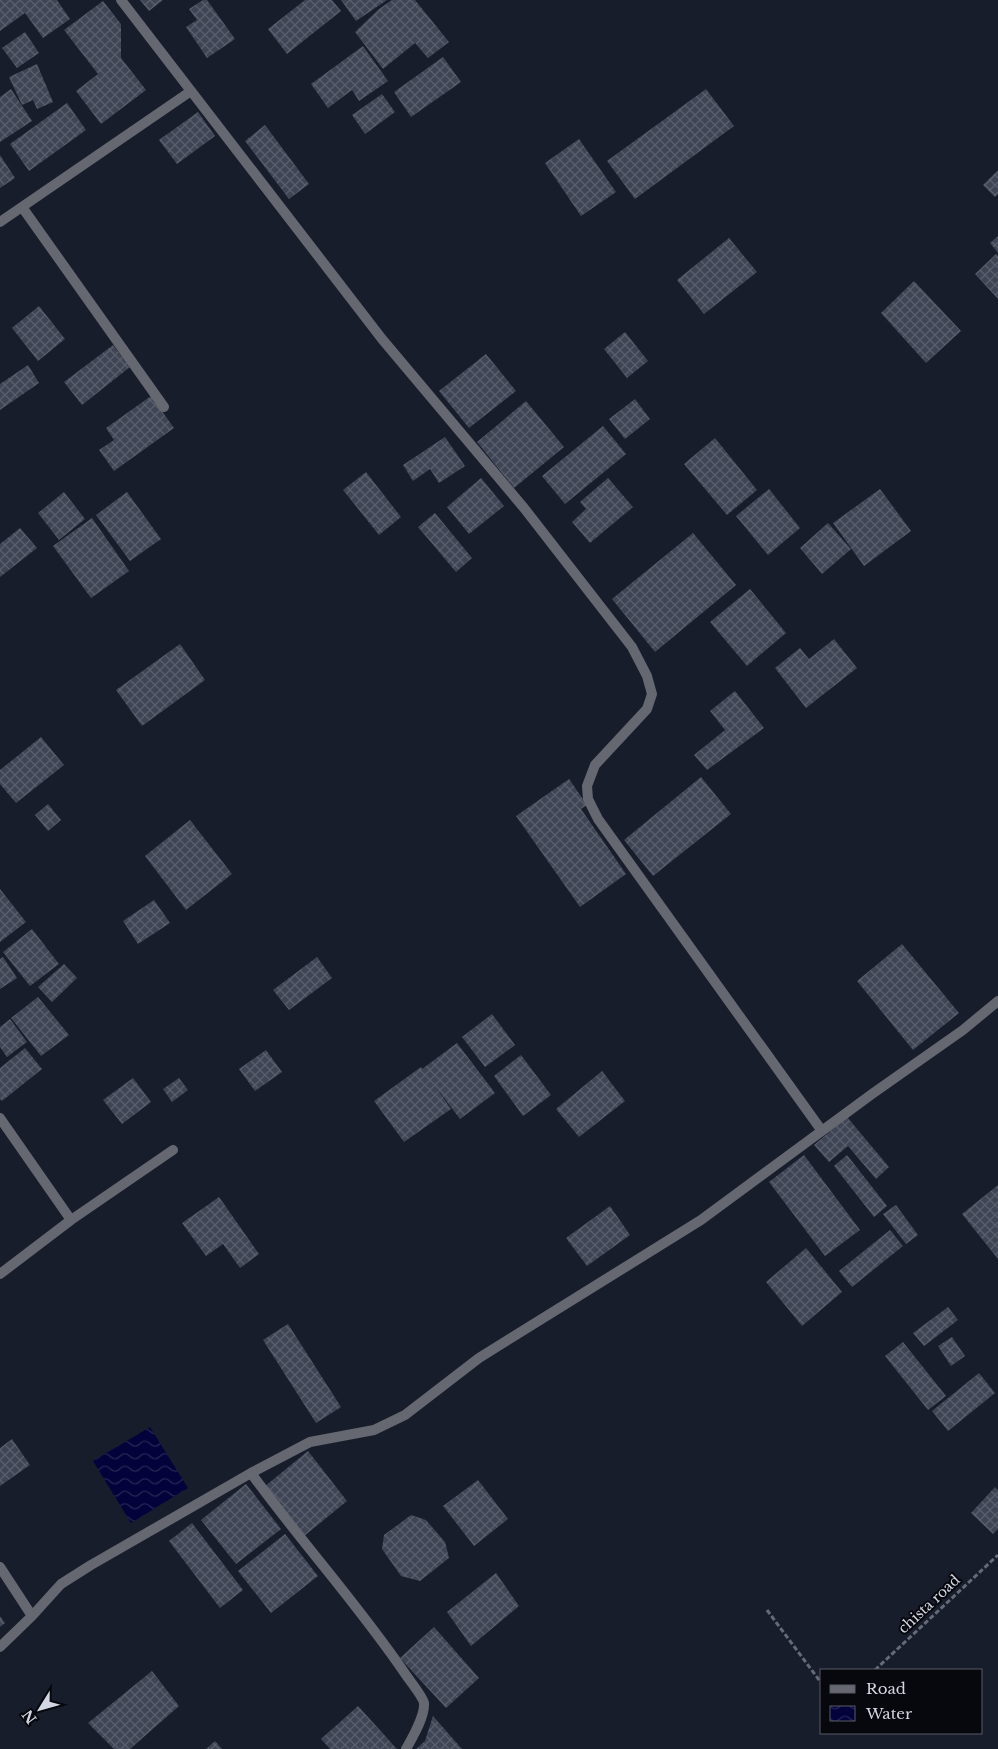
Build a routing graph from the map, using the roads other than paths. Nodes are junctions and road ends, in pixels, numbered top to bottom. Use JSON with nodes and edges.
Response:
{"nodes":[{"id":1,"x":121,"y":0,"type":"edge"},
{"id":2,"x":191,"y":91,"type":"junction"},
{"id":3,"x":22,"y":207,"type":"junction"},
{"id":4,"x":0,"y":222,"type":"edge"},
{"id":5,"x":164,"y":407,"type":"dead end"},
{"id":6,"x":998,"y":1001,"type":"edge"},
{"id":7,"x":0,"y":1118,"type":"edge"},
{"id":8,"x":822,"y":1131,"type":"junction"},
{"id":9,"x":173,"y":1150,"type":"dead end"},
{"id":10,"x":70,"y":1220,"type":"junction"},
{"id":11,"x":0,"y":1274,"type":"edge"},
{"id":12,"x":251,"y":1473,"type":"junction"},
{"id":13,"x":0,"y":1567,"type":"edge"},
{"id":14,"x":32,"y":1616,"type":"junction"},
{"id":15,"x":0,"y":1647,"type":"edge"},
{"id":16,"x":406,"y":1749,"type":"edge"}],
"edges":[{"from":1,"to":2,"type":"street"},
{"from":2,"to":3,"type":"street"},
{"from":2,"to":8,"type":"street"},
{"from":3,"to":4,"type":"street"},
{"from":3,"to":5,"type":"street"},
{"from":6,"to":8,"type":"street"},
{"from":7,"to":10,"type":"street"},
{"from":8,"to":12,"type":"street"},
{"from":9,"to":10,"type":"street"},
{"from":10,"to":11,"type":"street"},
{"from":12,"to":14,"type":"street"},
{"from":12,"to":16,"type":"street"},
{"from":13,"to":14,"type":"street"},
{"from":14,"to":15,"type":"street"}]}
